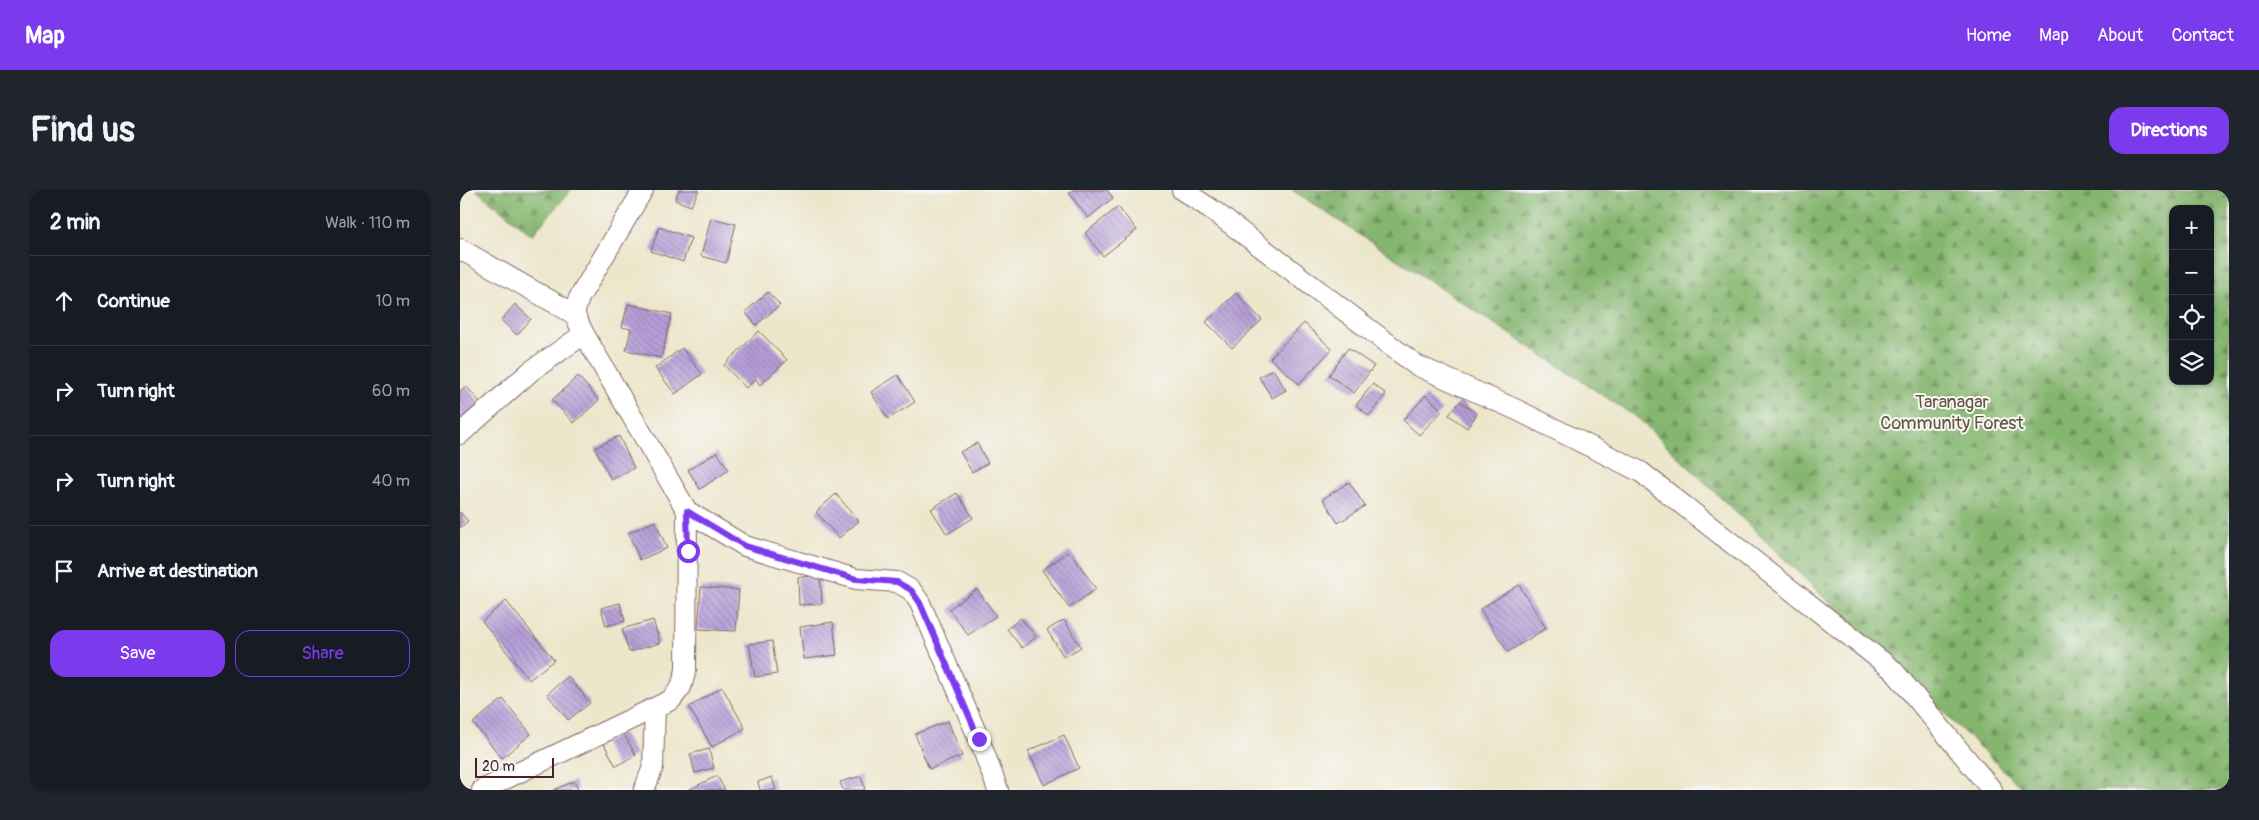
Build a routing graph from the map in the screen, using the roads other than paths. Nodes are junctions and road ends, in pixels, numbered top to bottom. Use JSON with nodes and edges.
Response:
{"nodes":[{"id":1,"x":643,"y":190,"type":"edge"},
{"id":2,"x":1182,"y":190,"type":"edge"},
{"id":3,"x":460,"y":250,"type":"edge"},
{"id":4,"x":574,"y":314,"type":"junction"},
{"id":5,"x":584,"y":334,"type":"junction"},
{"id":6,"x":460,"y":434,"type":"edge"},
{"id":7,"x":687,"y":511,"type":"junction"},
{"id":8,"x":654,"y":709,"type":"junction"},
{"id":9,"x":482,"y":790,"type":"edge"},
{"id":10,"x":644,"y":790,"type":"edge"},
{"id":11,"x":998,"y":790,"type":"edge"},
{"id":12,"x":1992,"y":790,"type":"edge"}],
"edges":[{"from":1,"to":4,"type":"street"},
{"from":2,"to":12,"type":"street"},
{"from":3,"to":4,"type":"street"},
{"from":4,"to":5,"type":"street"},
{"from":5,"to":6,"type":"street"},
{"from":5,"to":7,"type":"street"},
{"from":7,"to":8,"type":"street"},
{"from":7,"to":11,"type":"street"},
{"from":8,"to":9,"type":"street"},
{"from":8,"to":10,"type":"street"}]}
